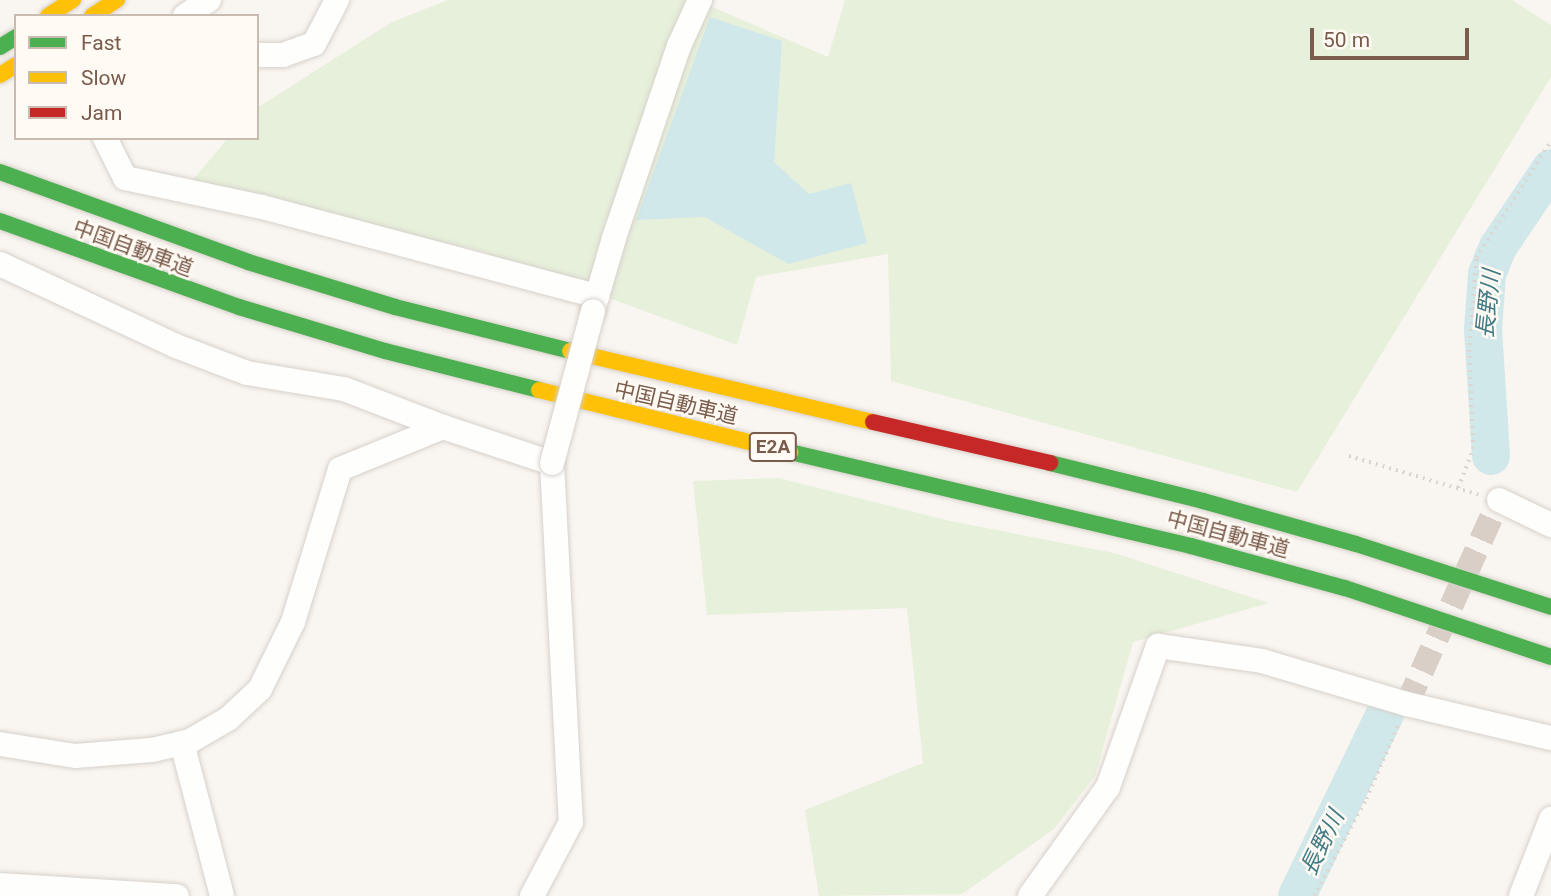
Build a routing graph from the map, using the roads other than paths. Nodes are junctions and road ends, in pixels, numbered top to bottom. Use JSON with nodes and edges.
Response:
{"nodes":[{"id":1,"x":73,"y":0,"type":"edge"},
{"id":2,"x":117,"y":0,"type":"edge"},
{"id":3,"x":209,"y":0,"type":"edge"},
{"id":4,"x":337,"y":0,"type":"edge"},
{"id":5,"x":700,"y":0,"type":"edge"},
{"id":6,"x":51,"y":14,"type":"edge"},
{"id":7,"x":95,"y":14,"type":"edge"},
{"id":8,"x":188,"y":14,"type":"edge"},
{"id":9,"x":259,"y":55,"type":"edge"},
{"id":10,"x":106,"y":140,"type":"edge"},
{"id":11,"x":0,"y":173,"type":"edge"},
{"id":12,"x":0,"y":221,"type":"edge"},
{"id":13,"x":0,"y":264,"type":"edge"},
{"id":14,"x":595,"y":303,"type":"junction"},
{"id":15,"x":443,"y":427,"type":"junction"},
{"id":16,"x":552,"y":463,"type":"junction"},
{"id":17,"x":1499,"y":500,"type":"road end"},
{"id":18,"x":1551,"y":525,"type":"edge"},
{"id":19,"x":1551,"y":607,"type":"edge"},
{"id":20,"x":1551,"y":657,"type":"edge"},
{"id":21,"x":1551,"y":738,"type":"edge"},
{"id":22,"x":182,"y":743,"type":"junction"},
{"id":23,"x":0,"y":744,"type":"edge"},
{"id":24,"x":1551,"y":819,"type":"edge"},
{"id":25,"x":0,"y":885,"type":"edge"},
{"id":26,"x":177,"y":896,"type":"edge"},
{"id":27,"x":222,"y":896,"type":"edge"},
{"id":28,"x":532,"y":896,"type":"edge"},
{"id":29,"x":1030,"y":896,"type":"edge"},
{"id":30,"x":1521,"y":896,"type":"edge"}],
"edges":[{"from":1,"to":6,"type":"main road"},
{"from":2,"to":7,"type":"main road"},
{"from":3,"to":8,"type":"street"},
{"from":4,"to":9,"type":"street"},
{"from":5,"to":14,"type":"street"},
{"from":10,"to":14,"type":"street"},
{"from":11,"to":19,"type":"main road","name":"中国自動車道","number":"E2A"},
{"from":12,"to":20,"type":"main road","name":"中国自動車道","number":"E2A"},
{"from":13,"to":15,"type":"street"},
{"from":14,"to":16,"type":"street","bridge":true},
{"from":15,"to":16,"type":"street"},
{"from":15,"to":22,"type":"street"},
{"from":16,"to":28,"type":"street"},
{"from":17,"to":18,"type":"street"},
{"from":21,"to":29,"type":"street"},
{"from":22,"to":23,"type":"street"},
{"from":22,"to":27,"type":"street"},
{"from":24,"to":30,"type":"street"},
{"from":25,"to":26,"type":"street"}]}
